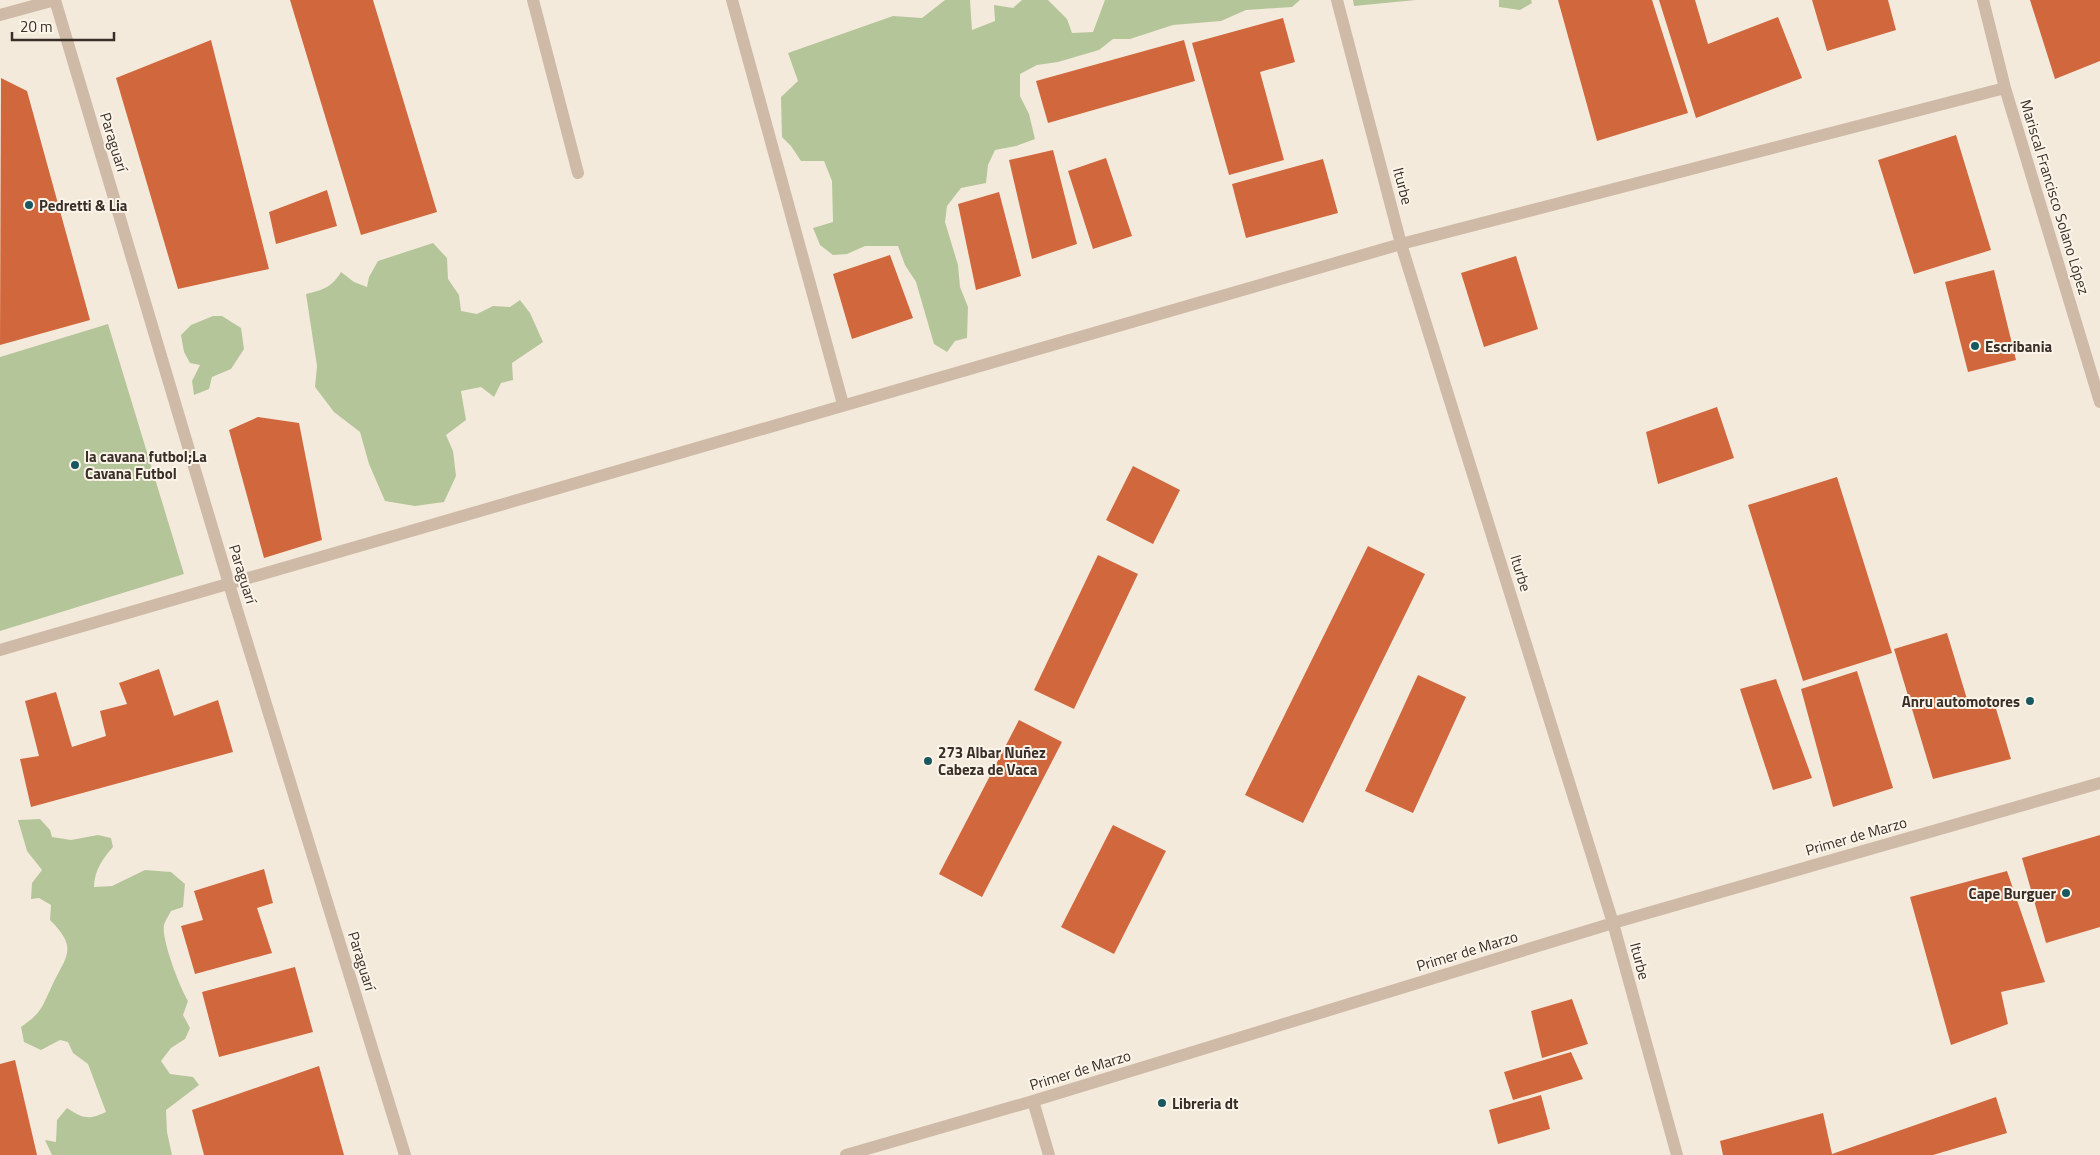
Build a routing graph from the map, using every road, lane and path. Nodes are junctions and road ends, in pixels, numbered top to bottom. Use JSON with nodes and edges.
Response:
{"nodes":[{"id":1,"x":55,"y":0,"type":"edge"},
{"id":2,"x":533,"y":0,"type":"edge"},
{"id":3,"x":732,"y":0,"type":"edge"},
{"id":4,"x":1337,"y":0,"type":"edge"},
{"id":5,"x":1984,"y":0,"type":"edge"},
{"id":6,"x":0,"y":16,"type":"edge"},
{"id":7,"x":2005,"y":88,"type":"junction"},
{"id":8,"x":578,"y":173,"type":"dead end"},
{"id":9,"x":1401,"y":244,"type":"junction"},
{"id":10,"x":2100,"y":402,"type":"edge"},
{"id":11,"x":844,"y":404,"type":"junction"},
{"id":12,"x":229,"y":584,"type":"junction"},
{"id":13,"x":0,"y":650,"type":"edge"},
{"id":14,"x":2100,"y":784,"type":"edge"},
{"id":15,"x":1613,"y":923,"type":"junction"},
{"id":16,"x":1033,"y":1101,"type":"junction"},
{"id":17,"x":404,"y":1155,"type":"edge"},
{"id":18,"x":846,"y":1155,"type":"edge"},
{"id":19,"x":1049,"y":1155,"type":"edge"},
{"id":20,"x":1677,"y":1155,"type":"edge"}],
"edges":[{"from":1,"to":6,"type":"street"},
{"from":1,"to":12,"type":"street","name":"Paraguarí"},
{"from":2,"to":8,"type":"street"},
{"from":3,"to":11,"type":"street"},
{"from":4,"to":9,"type":"street","name":"Iturbe"},
{"from":5,"to":7,"type":"street","name":"Mariscal Francisco Solano López"},
{"from":7,"to":9,"type":"street"},
{"from":7,"to":10,"type":"street","name":"Mariscal Francisco Solano López"},
{"from":9,"to":11,"type":"street"},
{"from":9,"to":15,"type":"street","name":"Iturbe"},
{"from":11,"to":12,"type":"street"},
{"from":12,"to":13,"type":"street"},
{"from":12,"to":17,"type":"street","name":"Paraguarí"},
{"from":14,"to":15,"type":"street","name":"Primer de Marzo"},
{"from":15,"to":16,"type":"street","name":"Primer de Marzo"},
{"from":15,"to":20,"type":"street","name":"Iturbe"},
{"from":16,"to":18,"type":"street","name":"Primer de Marzo"},
{"from":16,"to":19,"type":"street"}]}
